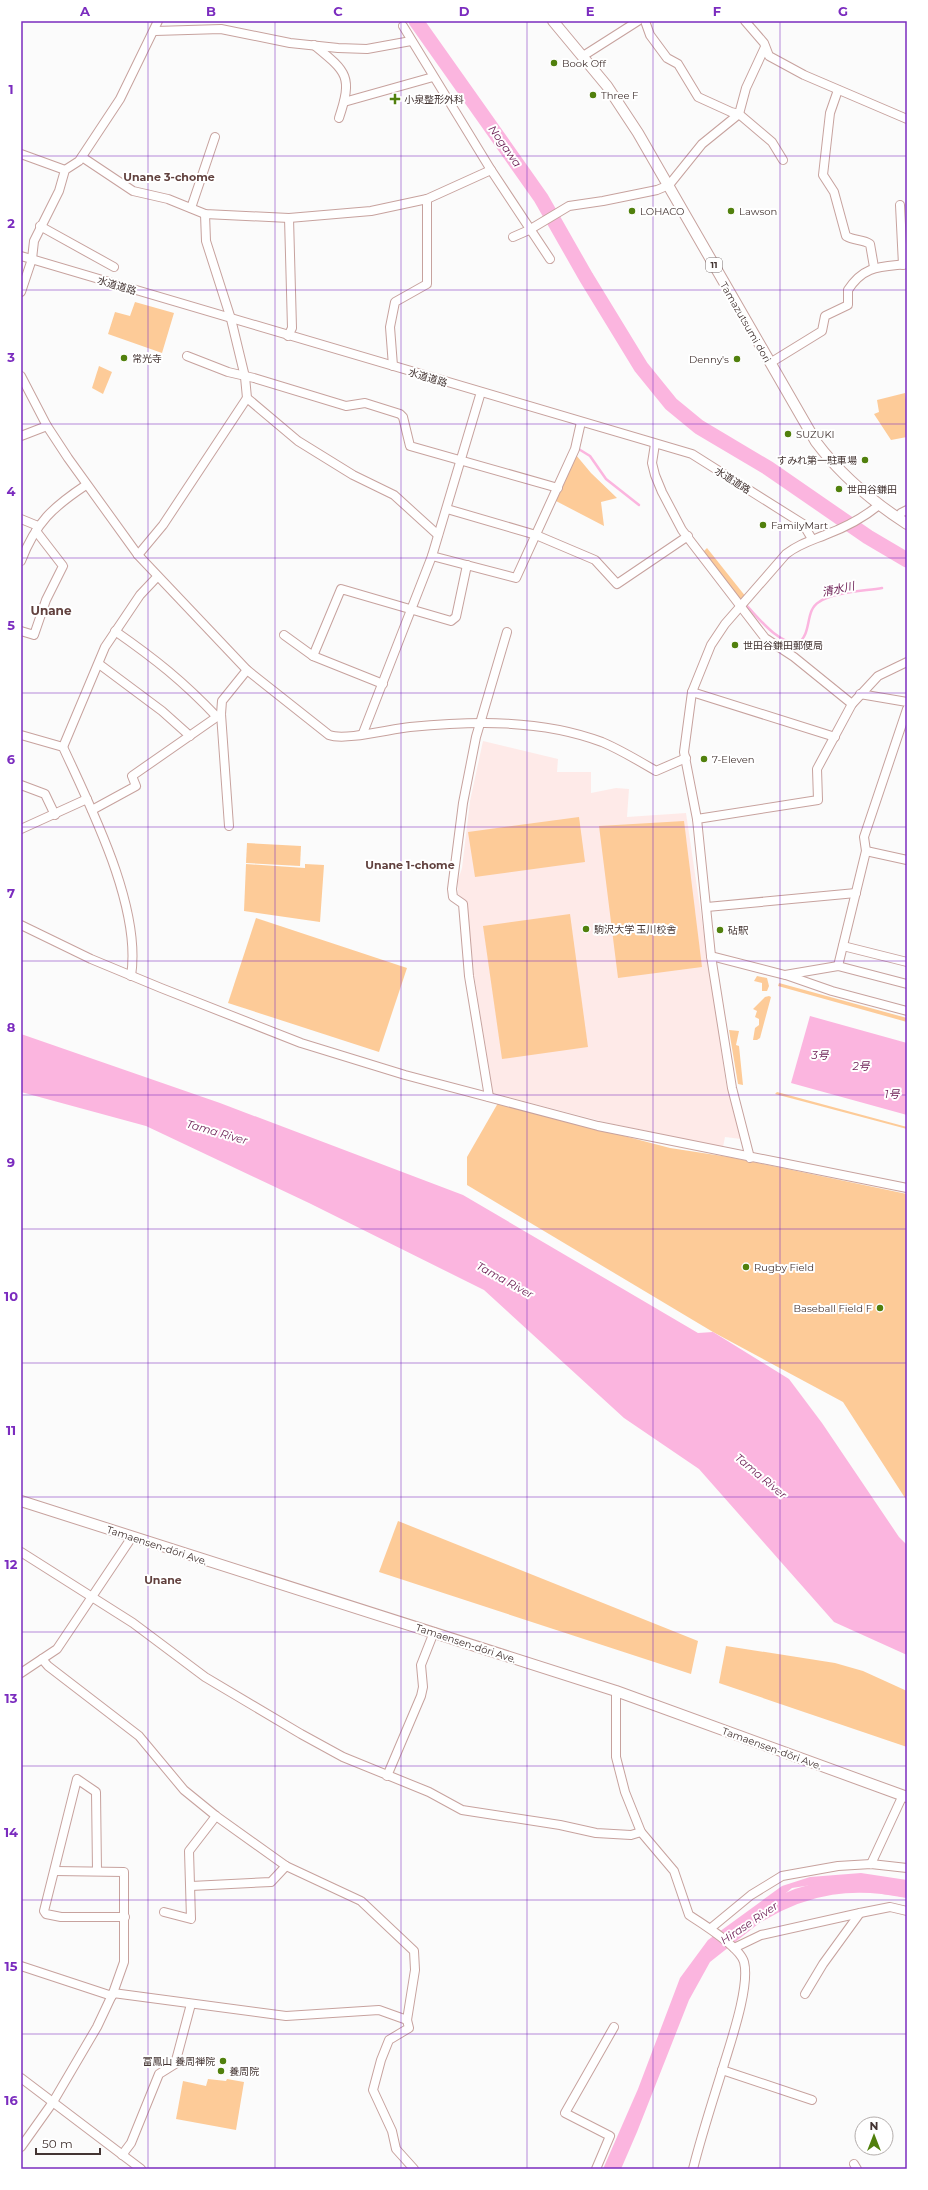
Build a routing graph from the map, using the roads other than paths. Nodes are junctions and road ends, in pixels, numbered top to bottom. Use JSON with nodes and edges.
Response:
{"nodes":[{"id":1,"x":158,"y":21,"type":"edge"},
{"id":2,"x":553,"y":21,"type":"edge"},
{"id":3,"x":638,"y":21,"type":"edge"},
{"id":4,"x":645,"y":21,"type":"edge"},
{"id":5,"x":745,"y":21,"type":"edge"},
{"id":6,"x":403,"y":26,"type":"dead end"},
{"id":7,"x":155,"y":31,"type":"junction"},
{"id":8,"x":411,"y":41,"type":"junction"},
{"id":9,"x":314,"y":45,"type":"junction"},
{"id":10,"x":765,"y":47,"type":"junction"},
{"id":11,"x":583,"y":56,"type":"junction"},
{"id":12,"x":433,"y":77,"type":"junction"},
{"id":13,"x":838,"y":90,"type":"junction"},
{"id":14,"x":344,"y":102,"type":"junction"},
{"id":15,"x":739,"y":114,"type":"junction"},
{"id":16,"x":339,"y":118,"type":"dead end"},
{"id":17,"x":907,"y":119,"type":"edge"},
{"id":18,"x":215,"y":137,"type":"dead end"},
{"id":19,"x":21,"y":154,"type":"edge"},
{"id":20,"x":82,"y":157,"type":"junction"},
{"id":21,"x":783,"y":160,"type":"dead end"},
{"id":22,"x":66,"y":170,"type":"junction"},
{"id":23,"x":491,"y":170,"type":"junction"},
{"id":24,"x":669,"y":184,"type":"junction"},
{"id":25,"x":427,"y":199,"type":"junction"},
{"id":26,"x":900,"y":205,"type":"dead end"},
{"id":27,"x":190,"y":208,"type":"junction"},
{"id":28,"x":205,"y":214,"type":"junction"},
{"id":29,"x":288,"y":218,"type":"junction"},
{"id":30,"x":40,"y":226,"type":"junction"},
{"id":31,"x":529,"y":230,"type":"junction"},
{"id":32,"x":513,"y":237,"type":"dead end"},
{"id":33,"x":21,"y":256,"type":"edge"},
{"id":34,"x":32,"y":259,"type":"junction"},
{"id":35,"x":550,"y":259,"type":"dead end"},
{"id":36,"x":905,"y":265,"type":"edge"},
{"id":37,"x":114,"y":267,"type":"dead end"},
{"id":38,"x":874,"y":267,"type":"junction"},
{"id":39,"x":21,"y":292,"type":"edge"},
{"id":40,"x":231,"y":319,"type":"junction"},
{"id":41,"x":288,"y":336,"type":"junction"},
{"id":42,"x":187,"y":356,"type":"dead end"},
{"id":43,"x":770,"y":363,"type":"junction"},
{"id":44,"x":393,"y":366,"type":"junction"},
{"id":45,"x":21,"y":376,"type":"edge"},
{"id":46,"x":245,"y":377,"type":"junction"},
{"id":47,"x":481,"y":392,"type":"junction"},
{"id":48,"x":247,"y":398,"type":"junction"},
{"id":49,"x":581,"y":422,"type":"junction"},
{"id":50,"x":47,"y":426,"type":"junction"},
{"id":51,"x":21,"y":436,"type":"edge"},
{"id":52,"x":655,"y":444,"type":"junction"},
{"id":53,"x":461,"y":460,"type":"junction"},
{"id":54,"x":86,"y":485,"type":"junction"},
{"id":55,"x":558,"y":488,"type":"junction"},
{"id":56,"x":876,"y":508,"type":"junction"},
{"id":57,"x":447,"y":509,"type":"junction"},
{"id":58,"x":907,"y":510,"type":"edge"},
{"id":59,"x":898,"y":518,"type":"junction"},
{"id":60,"x":21,"y":519,"type":"edge"},
{"id":61,"x":907,"y":524,"type":"edge"},
{"id":62,"x":37,"y":528,"type":"junction"},
{"id":63,"x":438,"y":535,"type":"junction"},
{"id":64,"x":536,"y":535,"type":"junction"},
{"id":65,"x":688,"y":536,"type":"junction"},
{"id":66,"x":812,"y":539,"type":"junction"},
{"id":67,"x":138,"y":555,"type":"junction"},
{"id":68,"x":432,"y":556,"type":"junction"},
{"id":69,"x":21,"y":561,"type":"edge"},
{"id":70,"x":467,"y":565,"type":"junction"},
{"id":71,"x":158,"y":577,"type":"junction"},
{"id":72,"x":741,"y":606,"type":"junction"},
{"id":73,"x":412,"y":610,"type":"junction"},
{"id":74,"x":115,"y":630,"type":"junction"},
{"id":75,"x":21,"y":631,"type":"edge"},
{"id":76,"x":507,"y":632,"type":"dead end"},
{"id":77,"x":284,"y":634,"type":"dead end"},
{"id":78,"x":313,"y":656,"type":"junction"},
{"id":79,"x":907,"y":662,"type":"edge"},
{"id":80,"x":98,"y":664,"type":"junction"},
{"id":81,"x":247,"y":670,"type":"junction"},
{"id":82,"x":383,"y":684,"type":"junction"},
{"id":83,"x":692,"y":692,"type":"junction"},
{"id":84,"x":860,"y":694,"type":"junction"},
{"id":85,"x":907,"y":702,"type":"edge"},
{"id":86,"x":852,"y":704,"type":"junction"},
{"id":87,"x":907,"y":709,"type":"edge"},
{"id":88,"x":219,"y":715,"type":"junction"},
{"id":89,"x":481,"y":722,"type":"junction"},
{"id":90,"x":363,"y":734,"type":"junction"},
{"id":91,"x":21,"y":735,"type":"edge"},
{"id":92,"x":190,"y":736,"type":"junction"},
{"id":93,"x":835,"y":737,"type":"junction"},
{"id":94,"x":63,"y":747,"type":"junction"},
{"id":95,"x":686,"y":758,"type":"junction"},
{"id":96,"x":21,"y":785,"type":"edge"},
{"id":97,"x":88,"y":799,"type":"junction"},
{"id":98,"x":92,"y":810,"type":"junction"},
{"id":99,"x":55,"y":815,"type":"junction"},
{"id":100,"x":697,"y":819,"type":"junction"},
{"id":101,"x":229,"y":826,"type":"dead end"},
{"id":102,"x":21,"y":829,"type":"edge"},
{"id":103,"x":866,"y":851,"type":"junction"},
{"id":104,"x":907,"y":860,"type":"edge"},
{"id":105,"x":856,"y":893,"type":"junction"},
{"id":106,"x":707,"y":907,"type":"junction"},
{"id":107,"x":21,"y":925,"type":"edge"},
{"id":108,"x":843,"y":946,"type":"junction"},
{"id":109,"x":711,"y":956,"type":"junction"},
{"id":110,"x":907,"y":962,"type":"edge"},
{"id":111,"x":838,"y":966,"type":"junction"},
{"id":112,"x":785,"y":975,"type":"junction"},
{"id":113,"x":131,"y":976,"type":"junction"},
{"id":114,"x":907,"y":984,"type":"edge"},
{"id":115,"x":907,"y":1011,"type":"edge"},
{"id":116,"x":489,"y":1097,"type":"junction"},
{"id":117,"x":750,"y":1158,"type":"junction"},
{"id":118,"x":907,"y":1188,"type":"edge"},
{"id":119,"x":21,"y":1501,"type":"edge"},
{"id":120,"x":132,"y":1537,"type":"junction"},
{"id":121,"x":21,"y":1552,"type":"edge"},
{"id":122,"x":92,"y":1598,"type":"junction"},
{"id":123,"x":434,"y":1632,"type":"junction"},
{"id":124,"x":42,"y":1659,"type":"junction"},
{"id":125,"x":21,"y":1673,"type":"edge"},
{"id":126,"x":616,"y":1691,"type":"junction"},
{"id":127,"x":387,"y":1776,"type":"junction"},
{"id":128,"x":905,"y":1796,"type":"edge"},
{"id":129,"x":216,"y":1816,"type":"junction"},
{"id":130,"x":641,"y":1832,"type":"junction"},
{"id":131,"x":871,"y":1864,"type":"junction"},
{"id":132,"x":286,"y":1866,"type":"junction"},
{"id":133,"x":907,"y":1868,"type":"edge"},
{"id":134,"x":55,"y":1871,"type":"junction"},
{"id":135,"x":97,"y":1871,"type":"junction"},
{"id":136,"x":191,"y":1886,"type":"junction"},
{"id":137,"x":907,"y":1911,"type":"edge"},
{"id":138,"x":164,"y":1912,"type":"dead end"},
{"id":139,"x":860,"y":1913,"type":"junction"},
{"id":140,"x":125,"y":1917,"type":"junction"},
{"id":141,"x":712,"y":1929,"type":"junction"},
{"id":142,"x":732,"y":1948,"type":"junction"},
{"id":143,"x":21,"y":1966,"type":"edge"},
{"id":144,"x":805,"y":1994,"type":"dead end"},
{"id":145,"x":113,"y":1995,"type":"junction"},
{"id":146,"x":191,"y":2004,"type":"junction"},
{"id":147,"x":407,"y":2020,"type":"junction"},
{"id":148,"x":614,"y":2026,"type":"dead end"},
{"id":149,"x":722,"y":2070,"type":"junction"},
{"id":150,"x":21,"y":2078,"type":"edge"},
{"id":151,"x":812,"y":2100,"type":"dead end"},
{"id":152,"x":53,"y":2102,"type":"junction"},
{"id":153,"x":21,"y":2147,"type":"edge"},
{"id":154,"x":122,"y":2155,"type":"junction"},
{"id":155,"x":141,"y":2169,"type":"edge"},
{"id":156,"x":414,"y":2169,"type":"edge"},
{"id":157,"x":596,"y":2169,"type":"edge"},
{"id":158,"x":693,"y":2169,"type":"edge"}],
"edges":[{"from":1,"to":7,"type":"street"},
{"from":2,"to":11,"type":"main road","name":"Tamazutsumi dori","number":"11"},
{"from":3,"to":11,"type":"street"},
{"from":4,"to":15,"type":"street"},
{"from":5,"to":10,"type":"street"},
{"from":6,"to":8,"type":"street"},
{"from":7,"to":9,"type":"street"},
{"from":7,"to":20,"type":"street"},
{"from":8,"to":9,"type":"street"},
{"from":8,"to":12,"type":"street"},
{"from":9,"to":14,"type":"street"},
{"from":10,"to":13,"type":"street"},
{"from":10,"to":15,"type":"street"},
{"from":11,"to":24,"type":"main road","name":"Tamazutsumi dori","number":"11"},
{"from":12,"to":14,"type":"street"},
{"from":12,"to":23,"type":"street"},
{"from":13,"to":17,"type":"street"},
{"from":13,"to":38,"type":"street"},
{"from":14,"to":16,"type":"street"},
{"from":15,"to":21,"type":"street"},
{"from":15,"to":24,"type":"street"},
{"from":18,"to":27,"type":"street"},
{"from":19,"to":22,"type":"street"},
{"from":20,"to":22,"type":"street"},
{"from":20,"to":27,"type":"street"},
{"from":22,"to":30,"type":"street"},
{"from":23,"to":25,"type":"street"},
{"from":23,"to":31,"type":"street"},
{"from":24,"to":31,"type":"street"},
{"from":24,"to":43,"type":"main road","name":"Tamazutsumi dori","number":"11"},
{"from":25,"to":29,"type":"street"},
{"from":25,"to":44,"type":"street"},
{"from":26,"to":36,"type":"street"},
{"from":27,"to":28,"type":"street"},
{"from":28,"to":29,"type":"street"},
{"from":28,"to":40,"type":"street"},
{"from":29,"to":41,"type":"street"},
{"from":30,"to":34,"type":"street"},
{"from":30,"to":37,"type":"street"},
{"from":31,"to":32,"type":"street"},
{"from":31,"to":35,"type":"street"},
{"from":33,"to":34,"type":"street","name":"水道道路"},
{"from":34,"to":39,"type":"street"},
{"from":34,"to":40,"type":"street","name":"水道道路"},
{"from":36,"to":38,"type":"street"},
{"from":38,"to":43,"type":"street"},
{"from":40,"to":41,"type":"street","name":"水道道路"},
{"from":40,"to":46,"type":"street"},
{"from":41,"to":44,"type":"street","name":"水道道路"},
{"from":42,"to":46,"type":"street"},
{"from":43,"to":56,"type":"main road","name":"Tamazutsumi dori","number":"11"},
{"from":44,"to":47,"type":"street","name":"水道道路"},
{"from":45,"to":50,"type":"street"},
{"from":46,"to":48,"type":"street"},
{"from":46,"to":53,"type":"street"},
{"from":47,"to":49,"type":"street","name":"水道道路"},
{"from":47,"to":53,"type":"street"},
{"from":48,"to":63,"type":"street"},
{"from":48,"to":67,"type":"street"},
{"from":49,"to":52,"type":"street","name":"水道道路"},
{"from":49,"to":55,"type":"street"},
{"from":50,"to":51,"type":"street"},
{"from":50,"to":54,"type":"street"},
{"from":52,"to":65,"type":"street"},
{"from":52,"to":66,"type":"street","name":"水道道路"},
{"from":53,"to":55,"type":"street"},
{"from":53,"to":57,"type":"street"},
{"from":54,"to":62,"type":"street"},
{"from":54,"to":67,"type":"street"},
{"from":55,"to":64,"type":"street"},
{"from":56,"to":59,"type":"main road","name":"Tamazutsumi dori","number":"11"},
{"from":56,"to":66,"type":"street"},
{"from":57,"to":63,"type":"street"},
{"from":57,"to":64,"type":"street"},
{"from":58,"to":59,"type":"street"},
{"from":59,"to":61,"type":"main road","name":"Tamazutsumi dori","number":"11"},
{"from":60,"to":62,"type":"street"},
{"from":62,"to":69,"type":"street"},
{"from":62,"to":75,"type":"street"},
{"from":63,"to":68,"type":"street"},
{"from":64,"to":65,"type":"street"},
{"from":64,"to":70,"type":"street"},
{"from":65,"to":72,"type":"street"},
{"from":66,"to":72,"type":"street"},
{"from":67,"to":71,"type":"street"},
{"from":68,"to":70,"type":"street"},
{"from":68,"to":73,"type":"street"},
{"from":70,"to":73,"type":"street"},
{"from":71,"to":74,"type":"street"},
{"from":71,"to":81,"type":"street"},
{"from":72,"to":83,"type":"street"},
{"from":72,"to":86,"type":"street"},
{"from":73,"to":78,"type":"street"},
{"from":73,"to":82,"type":"street"},
{"from":74,"to":80,"type":"street"},
{"from":74,"to":88,"type":"street"},
{"from":76,"to":89,"type":"street"},
{"from":77,"to":78,"type":"street"},
{"from":78,"to":82,"type":"street"},
{"from":79,"to":84,"type":"street"},
{"from":80,"to":92,"type":"street"},
{"from":80,"to":94,"type":"street"},
{"from":81,"to":88,"type":"street"},
{"from":81,"to":90,"type":"street"},
{"from":82,"to":90,"type":"street"},
{"from":83,"to":93,"type":"street"},
{"from":83,"to":95,"type":"street"},
{"from":84,"to":85,"type":"street"},
{"from":84,"to":86,"type":"street"},
{"from":86,"to":93,"type":"street"},
{"from":87,"to":103,"type":"street"},
{"from":88,"to":92,"type":"street"},
{"from":88,"to":101,"type":"street"},
{"from":89,"to":90,"type":"street"},
{"from":89,"to":95,"type":"street"},
{"from":89,"to":116,"type":"street"},
{"from":91,"to":94,"type":"street"},
{"from":92,"to":98,"type":"street"},
{"from":93,"to":100,"type":"street"},
{"from":94,"to":97,"type":"street"},
{"from":95,"to":100,"type":"street"},
{"from":96,"to":99,"type":"street"},
{"from":97,"to":98,"type":"street"},
{"from":97,"to":99,"type":"street"},
{"from":98,"to":113,"type":"street"},
{"from":99,"to":102,"type":"street"},
{"from":100,"to":106,"type":"street"},
{"from":103,"to":104,"type":"street"},
{"from":103,"to":105,"type":"street"},
{"from":105,"to":106,"type":"street"},
{"from":105,"to":108,"type":"street"},
{"from":106,"to":109,"type":"street"},
{"from":107,"to":113,"type":"street"},
{"from":108,"to":110,"type":"street"},
{"from":108,"to":111,"type":"street"},
{"from":109,"to":112,"type":"street"},
{"from":109,"to":117,"type":"street"},
{"from":111,"to":112,"type":"street"},
{"from":111,"to":114,"type":"street"},
{"from":112,"to":115,"type":"street"},
{"from":113,"to":116,"type":"street"},
{"from":116,"to":117,"type":"street"},
{"from":117,"to":118,"type":"street"},
{"from":119,"to":120,"type":"main road","name":"Tamaensen-dōri Ave."},
{"from":120,"to":122,"type":"street"},
{"from":120,"to":123,"type":"main road","name":"Tamaensen-dōri Ave."},
{"from":121,"to":122,"type":"street"},
{"from":122,"to":124,"type":"street"},
{"from":122,"to":127,"type":"street"},
{"from":123,"to":126,"type":"main road","name":"Tamaensen-dōri Ave."},
{"from":123,"to":127,"type":"street"},
{"from":124,"to":125,"type":"street"},
{"from":124,"to":129,"type":"street"},
{"from":126,"to":128,"type":"main road","name":"Tamaensen-dōri Ave."},
{"from":126,"to":130,"type":"street"},
{"from":127,"to":130,"type":"street"},
{"from":128,"to":131,"type":"street"},
{"from":129,"to":132,"type":"street"},
{"from":129,"to":136,"type":"street"},
{"from":130,"to":141,"type":"street"},
{"from":131,"to":133,"type":"street"},
{"from":131,"to":141,"type":"street"},
{"from":132,"to":136,"type":"street"},
{"from":132,"to":147,"type":"street"},
{"from":134,"to":135,"type":"street"},
{"from":134,"to":135,"type":"street"},
{"from":134,"to":140,"type":"street"},
{"from":135,"to":140,"type":"street"},
{"from":136,"to":138,"type":"street"},
{"from":137,"to":139,"type":"street"},
{"from":139,"to":142,"type":"street"},
{"from":139,"to":144,"type":"street"},
{"from":140,"to":145,"type":"street"},
{"from":141,"to":142,"type":"street"},
{"from":142,"to":149,"type":"street"},
{"from":143,"to":145,"type":"street"},
{"from":145,"to":146,"type":"street"},
{"from":145,"to":152,"type":"street"},
{"from":146,"to":147,"type":"street"},
{"from":146,"to":154,"type":"street"},
{"from":147,"to":156,"type":"street"},
{"from":148,"to":157,"type":"street"},
{"from":149,"to":151,"type":"street"},
{"from":149,"to":158,"type":"street"},
{"from":150,"to":152,"type":"street"},
{"from":152,"to":153,"type":"street"},
{"from":152,"to":154,"type":"street"},
{"from":154,"to":155,"type":"street"}]}
